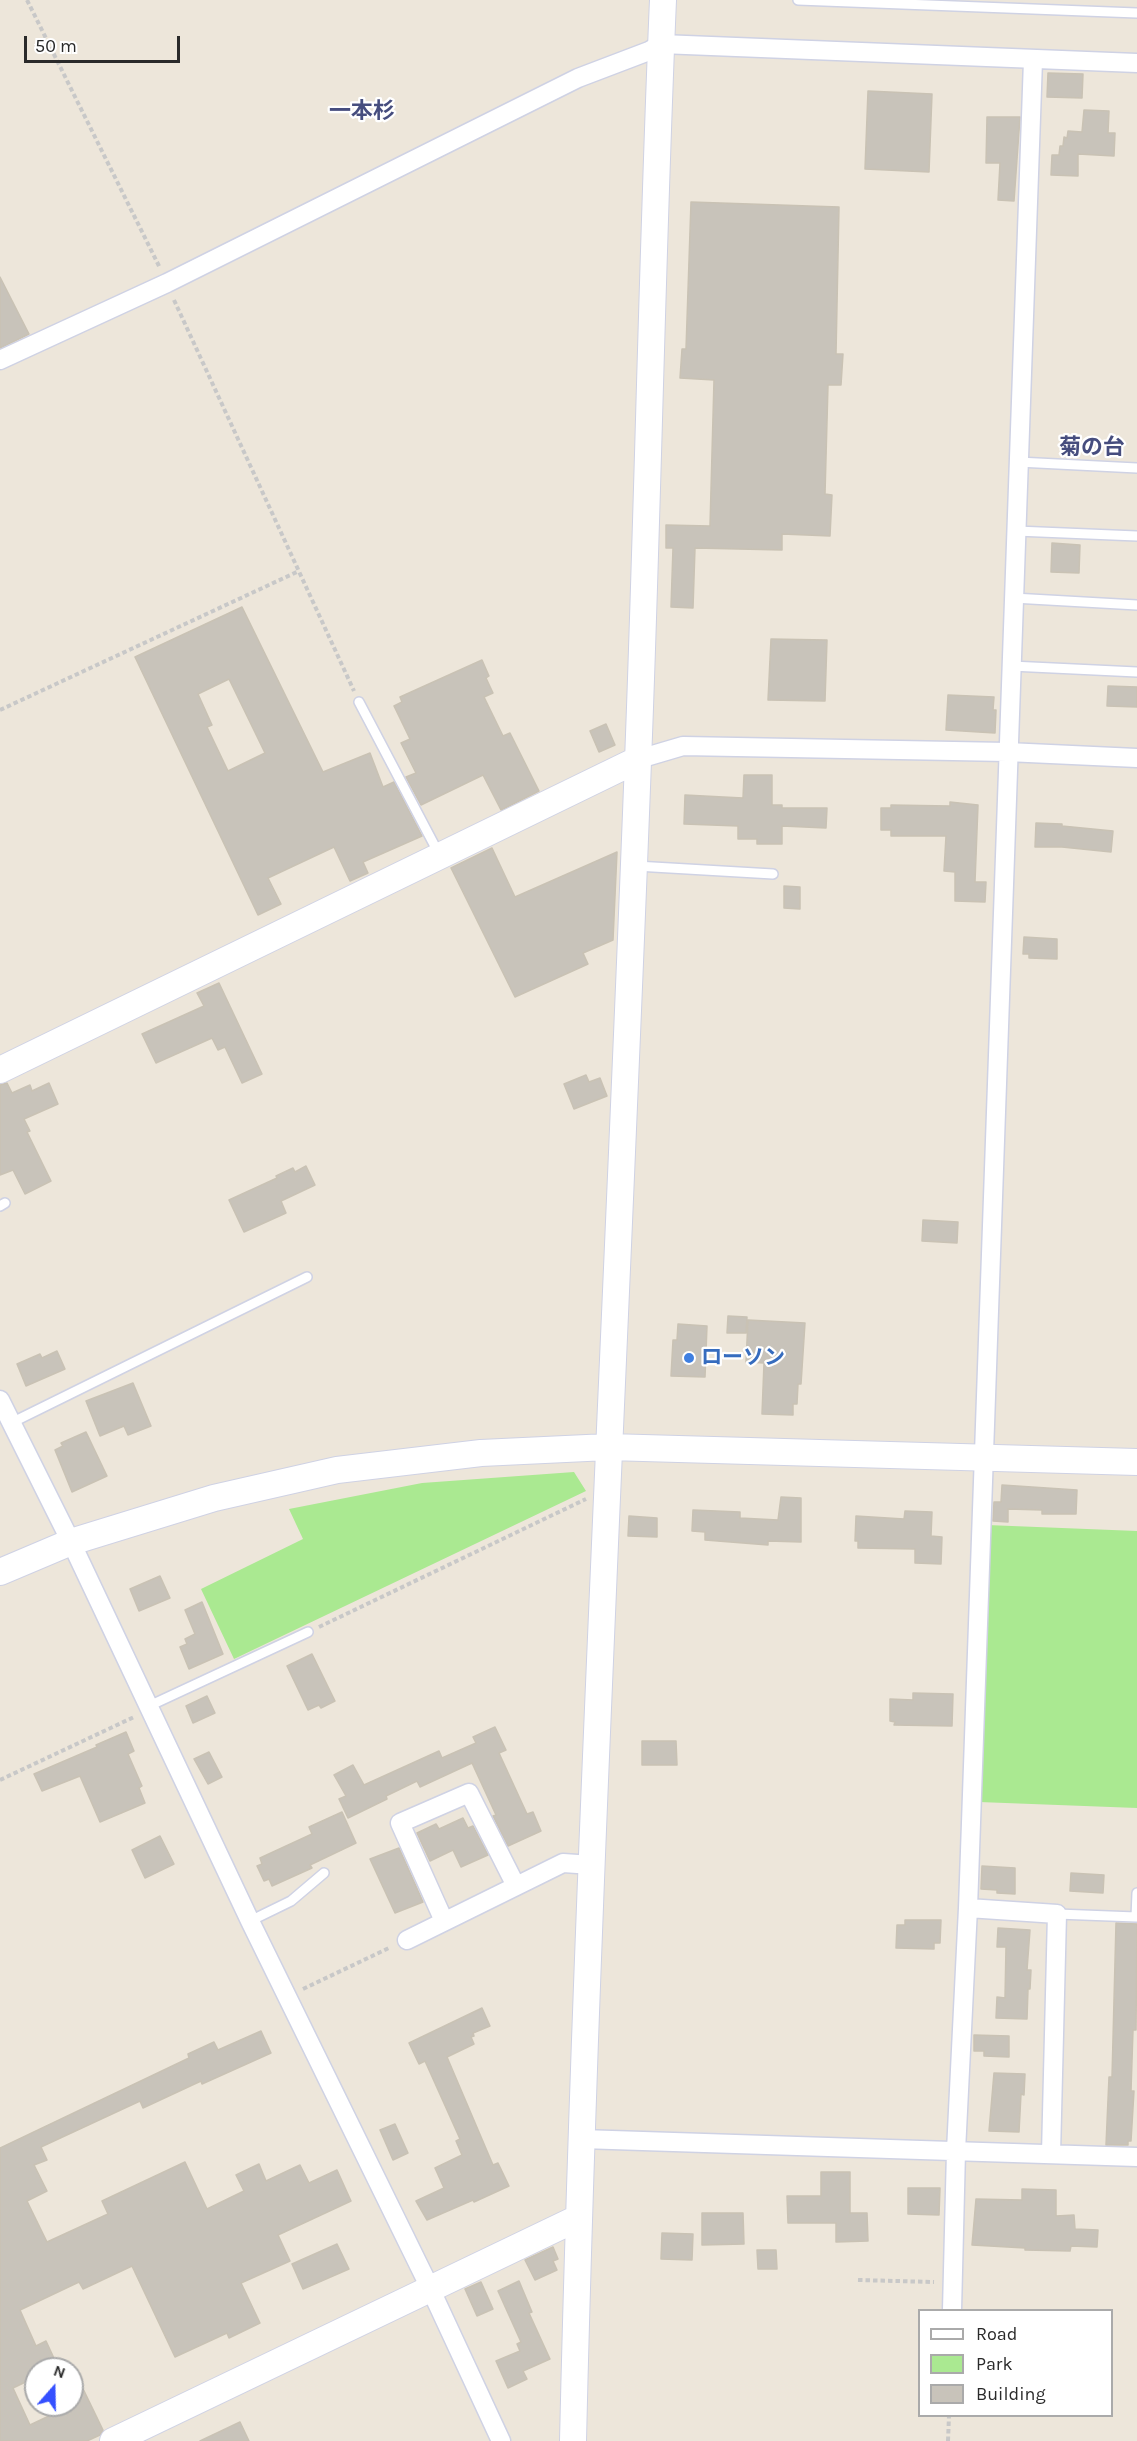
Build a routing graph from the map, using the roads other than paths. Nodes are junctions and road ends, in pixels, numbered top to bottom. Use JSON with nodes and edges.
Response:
{"nodes":[{"id":1,"x":663,"y":0,"type":"edge"},
{"id":2,"x":798,"y":0,"type":"edge"},
{"id":3,"x":984,"y":3,"type":"edge"},
{"id":4,"x":1137,"y":13,"type":"edge"},
{"id":5,"x":661,"y":44,"type":"junction"},
{"id":6,"x":1033,"y":60,"type":"junction"},
{"id":7,"x":1137,"y":63,"type":"edge"},
{"id":8,"x":0,"y":360,"type":"edge"},
{"id":9,"x":1018,"y":462,"type":"junction"},
{"id":10,"x":1137,"y":468,"type":"edge"},
{"id":11,"x":1016,"y":531,"type":"junction"},
{"id":12,"x":1137,"y":536,"type":"edge"},
{"id":13,"x":1013,"y":598,"type":"junction"},
{"id":14,"x":1137,"y":605,"type":"edge"},
{"id":15,"x":1011,"y":666,"type":"junction"},
{"id":16,"x":1137,"y":672,"type":"edge"},
{"id":17,"x":359,"y":702,"type":"road end"},
{"id":18,"x":1007,"y":752,"type":"junction"},
{"id":19,"x":1137,"y":758,"type":"edge"},
{"id":20,"x":639,"y":759,"type":"junction"},
{"id":21,"x":440,"y":856,"type":"junction"},
{"id":22,"x":634,"y":866,"type":"junction"},
{"id":23,"x":773,"y":874,"type":"dead end"},
{"id":24,"x":0,"y":1070,"type":"edge"},
{"id":25,"x":307,"y":1277,"type":"dead end"},
{"id":26,"x":0,"y":1400,"type":"edge"},
{"id":27,"x":11,"y":1423,"type":"junction"},
{"id":28,"x":608,"y":1447,"type":"junction"},
{"id":29,"x":982,"y":1457,"type":"junction"},
{"id":30,"x":1137,"y":1462,"type":"edge"},
{"id":31,"x":71,"y":1542,"type":"junction"},
{"id":32,"x":0,"y":1572,"type":"edge"},
{"id":33,"x":308,"y":1632,"type":"road end"},
{"id":34,"x":150,"y":1707,"type":"junction"},
{"id":35,"x":592,"y":1865,"type":"junction"},
{"id":36,"x":324,"y":1873,"type":"dead end"},
{"id":37,"x":516,"y":1886,"type":"junction"},
{"id":38,"x":1137,"y":1893,"type":"edge"},
{"id":39,"x":968,"y":1908,"type":"junction"},
{"id":40,"x":1057,"y":1914,"type":"junction"},
{"id":41,"x":250,"y":1921,"type":"junction"},
{"id":42,"x":444,"y":1921,"type":"junction"},
{"id":43,"x":407,"y":1940,"type":"road end"},
{"id":44,"x":581,"y":2139,"type":"junction"},
{"id":45,"x":956,"y":2151,"type":"junction"},
{"id":46,"x":1051,"y":2154,"type":"junction"},
{"id":47,"x":1137,"y":2157,"type":"edge"},
{"id":48,"x":578,"y":2218,"type":"junction"},
{"id":49,"x":430,"y":2288,"type":"junction"},
{"id":50,"x":952,"y":2309,"type":"edge"},
{"id":51,"x":113,"y":2441,"type":"edge"},
{"id":52,"x":501,"y":2441,"type":"edge"},
{"id":53,"x":573,"y":2441,"type":"edge"}],
"edges":[{"from":1,"to":5,"type":"street"},
{"from":2,"to":3,"type":"lane"},
{"from":3,"to":4,"type":"lane"},
{"from":5,"to":6,"type":"street"},
{"from":5,"to":8,"type":"street"},
{"from":5,"to":20,"type":"street"},
{"from":6,"to":7,"type":"street"},
{"from":6,"to":9,"type":"street"},
{"from":9,"to":10,"type":"lane"},
{"from":9,"to":11,"type":"street"},
{"from":11,"to":12,"type":"lane"},
{"from":11,"to":13,"type":"street"},
{"from":13,"to":14,"type":"lane"},
{"from":13,"to":15,"type":"street"},
{"from":15,"to":16,"type":"lane"},
{"from":15,"to":18,"type":"street"},
{"from":17,"to":21,"type":"lane"},
{"from":18,"to":19,"type":"street"},
{"from":18,"to":20,"type":"street"},
{"from":18,"to":29,"type":"street"},
{"from":20,"to":21,"type":"street"},
{"from":20,"to":22,"type":"street"},
{"from":21,"to":24,"type":"street"},
{"from":22,"to":23,"type":"lane"},
{"from":22,"to":28,"type":"street"},
{"from":25,"to":27,"type":"lane"},
{"from":26,"to":27,"type":"street"},
{"from":27,"to":31,"type":"street"},
{"from":28,"to":29,"type":"street"},
{"from":28,"to":31,"type":"street"},
{"from":28,"to":35,"type":"street"},
{"from":29,"to":30,"type":"street"},
{"from":29,"to":39,"type":"street"},
{"from":31,"to":32,"type":"street"},
{"from":31,"to":34,"type":"street"},
{"from":33,"to":34,"type":"lane"},
{"from":34,"to":41,"type":"street"},
{"from":35,"to":37,"type":"street"},
{"from":35,"to":44,"type":"street"},
{"from":36,"to":41,"type":"lane"},
{"from":37,"to":42,"type":"street"},
{"from":37,"to":42,"type":"street"},
{"from":38,"to":40,"type":"lane"},
{"from":39,"to":40,"type":"street"},
{"from":39,"to":45,"type":"street"},
{"from":40,"to":46,"type":"street"},
{"from":41,"to":49,"type":"street"},
{"from":42,"to":43,"type":"street"},
{"from":44,"to":45,"type":"street"},
{"from":44,"to":48,"type":"street"},
{"from":45,"to":46,"type":"street"},
{"from":45,"to":50,"type":"street"},
{"from":46,"to":47,"type":"street"},
{"from":48,"to":49,"type":"street"},
{"from":48,"to":53,"type":"street"},
{"from":49,"to":51,"type":"street"},
{"from":49,"to":52,"type":"street"}]}
